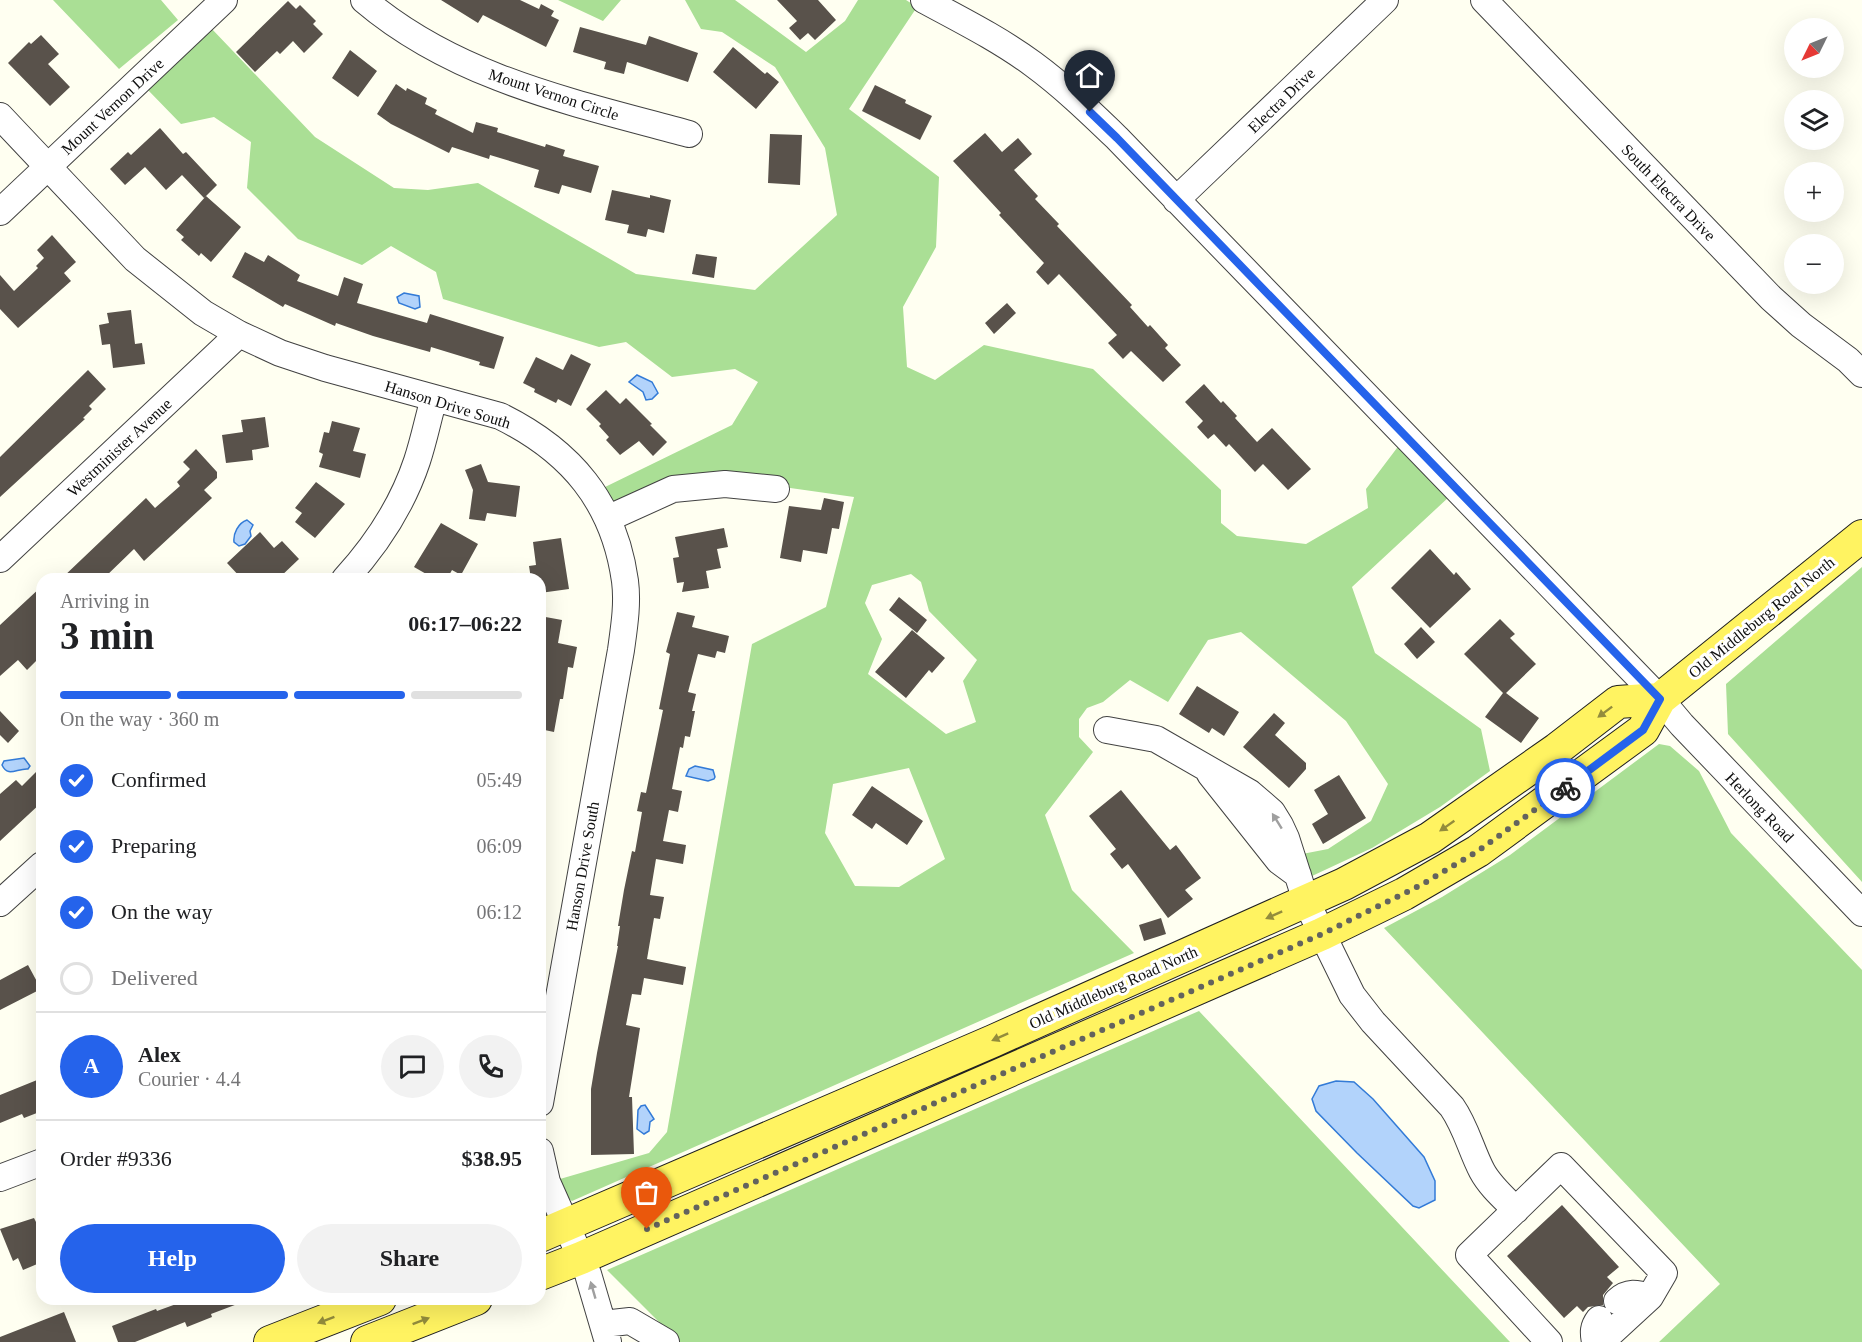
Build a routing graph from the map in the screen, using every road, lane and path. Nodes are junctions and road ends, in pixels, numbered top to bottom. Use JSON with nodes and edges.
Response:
{"nodes":[{"id":1,"x":224,"y":0,"type":"edge"},
{"id":2,"x":364,"y":0,"type":"edge"},
{"id":3,"x":924,"y":0,"type":"edge"},
{"id":4,"x":1385,"y":0,"type":"edge"},
{"id":5,"x":1484,"y":0,"type":"edge"},
{"id":6,"x":0,"y":116,"type":"edge"},
{"id":7,"x":689,"y":134,"type":"dead end"},
{"id":8,"x":49,"y":166,"type":"junction"},
{"id":9,"x":1176,"y":200,"type":"junction"},
{"id":10,"x":0,"y":212,"type":"edge"},
{"id":11,"x":239,"y":334,"type":"junction"},
{"id":12,"x":1862,"y":374,"type":"edge"},
{"id":13,"x":434,"y":398,"type":"junction"},
{"id":14,"x":776,"y":489,"type":"dead end"},
{"id":15,"x":609,"y":518,"type":"junction"},
{"id":16,"x":1862,"y":536,"type":"edge"},
{"id":17,"x":0,"y":559,"type":"edge"},
{"id":18,"x":350,"y":573,"type":"edge"},
{"id":19,"x":1660,"y":699,"type":"junction"},
{"id":20,"x":1107,"y":730,"type":"dead end"},
{"id":21,"x":36,"y":870,"type":"edge"},
{"id":22,"x":1302,"y":888,"type":"junction"},
{"id":23,"x":0,"y":903,"type":"edge"},
{"id":24,"x":1862,"y":913,"type":"edge"},
{"id":25,"x":1322,"y":934,"type":"junction"},
{"id":26,"x":546,"y":1044,"type":"edge"},
{"id":27,"x":936,"y":1064,"type":"junction"},
{"id":28,"x":954,"y":1095,"type":"junction"},
{"id":29,"x":36,"y":1164,"type":"edge"},
{"id":30,"x":0,"y":1178,"type":"edge"},
{"id":31,"x":546,"y":1178,"type":"edge"},
{"id":32,"x":1516,"y":1210,"type":"junction"},
{"id":33,"x":553,"y":1231,"type":"edge"},
{"id":34,"x":581,"y":1258,"type":"junction"},
{"id":35,"x":546,"y":1272,"type":"edge"},
{"id":36,"x":1650,"y":1297,"type":"junction"},
{"id":37,"x":1617,"y":1301,"type":"dead end"},
{"id":38,"x":365,"y":1305,"type":"edge"},
{"id":39,"x":461,"y":1305,"type":"edge"},
{"id":40,"x":605,"y":1333,"type":"edge"},
{"id":41,"x":1598,"y":1334,"type":"edge"},
{"id":42,"x":270,"y":1342,"type":"edge"},
{"id":43,"x":367,"y":1342,"type":"edge"},
{"id":44,"x":666,"y":1342,"type":"edge"},
{"id":45,"x":1549,"y":1342,"type":"edge"}],
"edges":[{"from":1,"to":8,"type":"street","name":"Mount Vernon Drive"},
{"from":2,"to":7,"type":"street","name":"Mount Vernon Circle"},
{"from":3,"to":9,"type":"street","name":"Herlong Road"},
{"from":4,"to":9,"type":"street","name":"Electra Drive"},
{"from":5,"to":12,"type":"street","name":"South Electra Drive"},
{"from":6,"to":8,"type":"street","name":"Hanson Drive South"},
{"from":8,"to":10,"type":"street","name":"Mount Vernon Drive"},
{"from":8,"to":11,"type":"street","name":"Hanson Drive South"},
{"from":9,"to":19,"type":"street","name":"Herlong Road"},
{"from":11,"to":13,"type":"street","name":"Hanson Drive South"},
{"from":11,"to":17,"type":"street","name":"Westminister Avenue"},
{"from":13,"to":15,"type":"street","name":"Hanson Drive South"},
{"from":13,"to":18,"type":"street"},
{"from":14,"to":15,"type":"street"},
{"from":15,"to":26,"type":"street","name":"Hanson Drive South"},
{"from":16,"to":19,"type":"main road","name":"Old Middleburg Road North"},
{"from":19,"to":22,"type":"main road","name":"Old Middleburg Road North","one_way":true},
{"from":19,"to":24,"type":"street","name":"Herlong Road"},
{"from":19,"to":25,"type":"main road","name":"Old Middleburg Road North"},
{"from":20,"to":22,"type":"street"},
{"from":21,"to":23,"type":"street"},
{"from":22,"to":25,"type":"street"},
{"from":22,"to":27,"type":"main road","name":"Old Middleburg Road North","one_way":true},
{"from":25,"to":28,"type":"main road","name":"Old Middleburg Road North"},
{"from":25,"to":32,"type":"street"},
{"from":27,"to":28,"type":"main road"},
{"from":27,"to":33,"type":"main road","name":"Old Middleburg Road North"},
{"from":28,"to":34,"type":"main road","name":"Old Middleburg Road North"},
{"from":29,"to":30,"type":"street"},
{"from":31,"to":33,"type":"street"},
{"from":32,"to":36,"type":"street"},
{"from":32,"to":45,"type":"street"},
{"from":33,"to":34,"type":"street"},
{"from":34,"to":35,"type":"main road","name":"Old Middleburg Road North"},
{"from":40,"to":34,"type":"street","one_way":true},
{"from":36,"to":37,"type":"street"},
{"from":36,"to":41,"type":"street"},
{"from":38,"to":42,"type":"main road","one_way":true},
{"from":43,"to":39,"type":"main road","one_way":true},
{"from":40,"to":44,"type":"street"}]}
